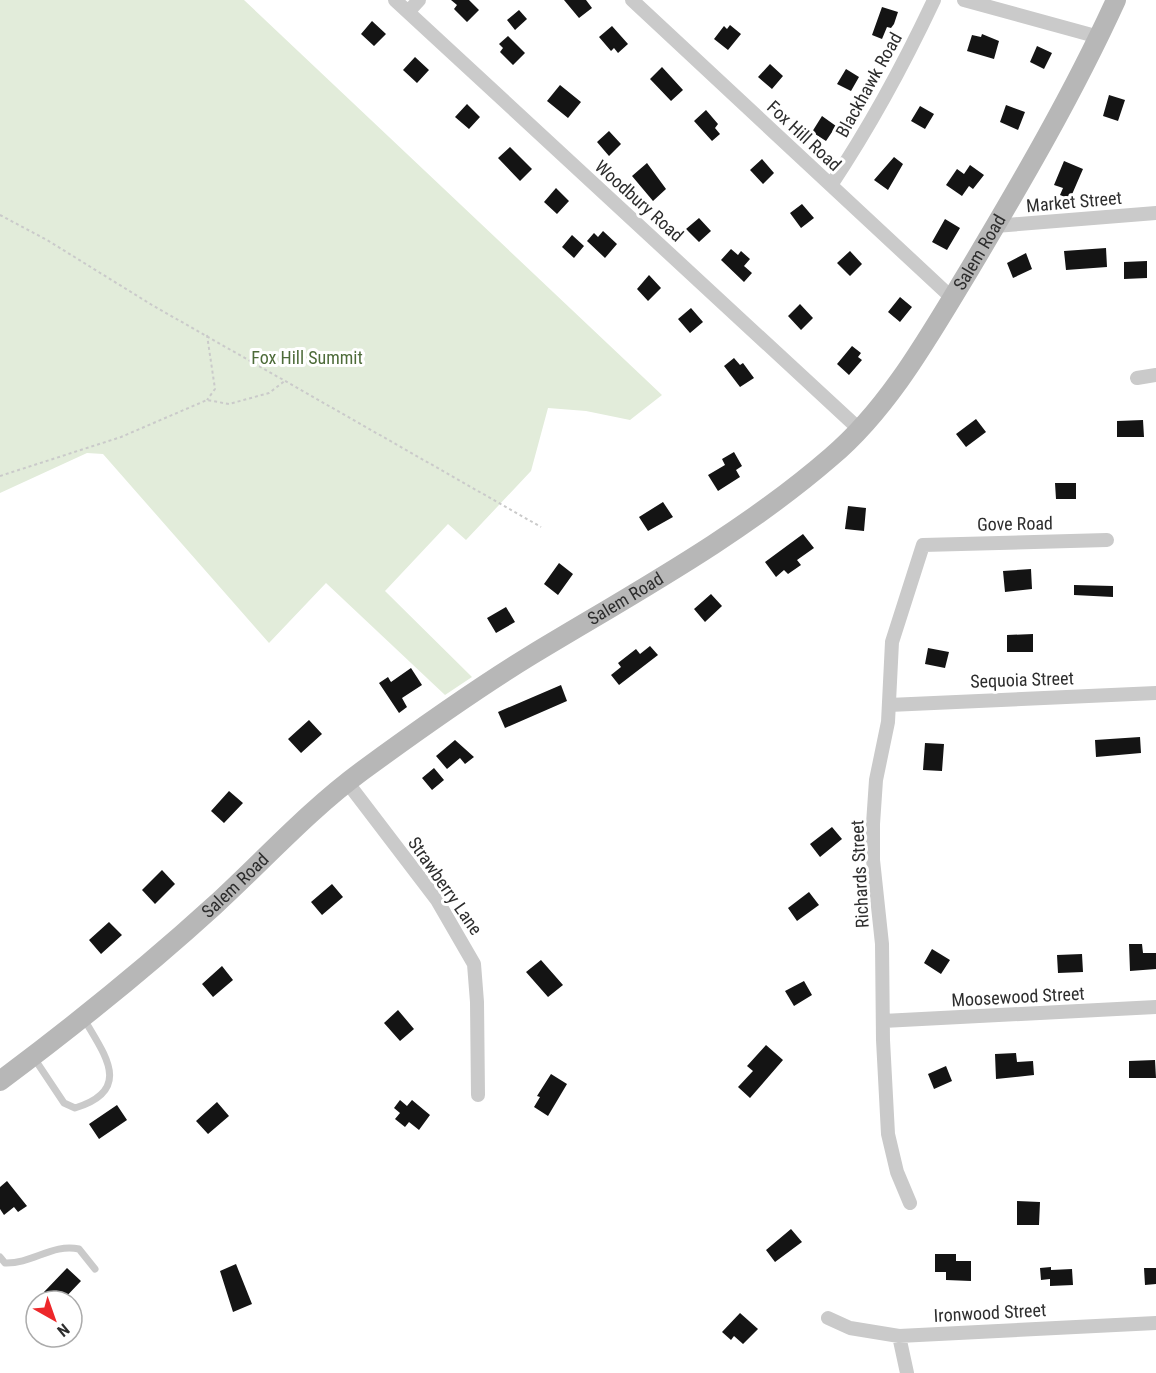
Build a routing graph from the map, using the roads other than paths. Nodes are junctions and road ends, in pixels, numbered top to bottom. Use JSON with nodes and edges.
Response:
{"nodes":[{"id":1,"x":395,"y":0,"type":"edge"},
{"id":2,"x":419,"y":0,"type":"edge"},
{"id":3,"x":632,"y":0,"type":"edge"},
{"id":4,"x":934,"y":0,"type":"edge"},
{"id":5,"x":964,"y":0,"type":"edge"},
{"id":6,"x":1116,"y":0,"type":"edge"},
{"id":7,"x":408,"y":12,"type":"junction"},
{"id":8,"x":1099,"y":37,"type":"junction"},
{"id":9,"x":831,"y":185,"type":"junction"},
{"id":10,"x":1156,"y":213,"type":"edge"},
{"id":11,"x":995,"y":226,"type":"junction"},
{"id":12,"x":952,"y":298,"type":"junction"},
{"id":13,"x":1156,"y":375,"type":"edge"},
{"id":14,"x":1137,"y":378,"type":"dead end"},
{"id":15,"x":859,"y":429,"type":"junction"},
{"id":16,"x":1107,"y":540,"type":"dead end"},
{"id":17,"x":923,"y":545,"type":"joint"},
{"id":18,"x":1156,"y":693,"type":"edge"},
{"id":19,"x":889,"y":705,"type":"junction"},
{"id":20,"x":347,"y":782,"type":"junction"},
{"id":21,"x":1156,"y":1007,"type":"edge"},
{"id":22,"x":83,"y":1017,"type":"junction"},
{"id":23,"x":883,"y":1021,"type":"junction"},
{"id":24,"x":33,"y":1056,"type":"junction"},
{"id":25,"x":0,"y":1081,"type":"edge"},
{"id":26,"x":478,"y":1095,"type":"dead end"},
{"id":27,"x":910,"y":1203,"type":"dead end"},
{"id":28,"x":0,"y":1257,"type":"edge"},
{"id":29,"x":95,"y":1269,"type":"dead end"},
{"id":30,"x":828,"y":1318,"type":"dead end"},
{"id":31,"x":1156,"y":1323,"type":"edge"},
{"id":32,"x":899,"y":1335,"type":"junction"},
{"id":33,"x":907,"y":1373,"type":"edge"}],
"edges":[{"from":1,"to":7,"type":"street","name":"Woodbury Road"},
{"from":2,"to":7,"type":"street"},
{"from":3,"to":9,"type":"street","name":"Fox Hill Road"},
{"from":4,"to":9,"type":"street","name":"Blackhawk Road"},
{"from":5,"to":8,"type":"street"},
{"from":6,"to":8,"type":"main road","name":"Salem Road"},
{"from":7,"to":15,"type":"street","name":"Woodbury Road"},
{"from":8,"to":11,"type":"main road","name":"Salem Road"},
{"from":9,"to":12,"type":"street","name":"Fox Hill Road"},
{"from":10,"to":11,"type":"street","name":"Market Street"},
{"from":11,"to":12,"type":"main road","name":"Salem Road"},
{"from":12,"to":15,"type":"main road","name":"Salem Road"},
{"from":13,"to":14,"type":"street"},
{"from":15,"to":20,"type":"main road","name":"Salem Road"},
{"from":16,"to":17,"type":"street","name":"Gove Road"},
{"from":17,"to":19,"type":"street","name":"Richards Street"},
{"from":18,"to":19,"type":"street","name":"Sequoia Street"},
{"from":19,"to":23,"type":"street","name":"Richards Street"},
{"from":20,"to":22,"type":"main road","name":"Salem Road"},
{"from":20,"to":26,"type":"street","name":"Strawberry Lane"},
{"from":21,"to":23,"type":"street","name":"Moosewood Street"},
{"from":22,"to":24,"type":"main road","name":"Salem Road"},
{"from":22,"to":24,"type":"lane"},
{"from":23,"to":27,"type":"street","name":"Richards Street"},
{"from":24,"to":25,"type":"main road","name":"Salem Road"},
{"from":28,"to":29,"type":"lane"},
{"from":30,"to":32,"type":"street","name":"Ironwood Street"},
{"from":31,"to":32,"type":"street","name":"Ironwood Street"},
{"from":32,"to":33,"type":"street"}]}
